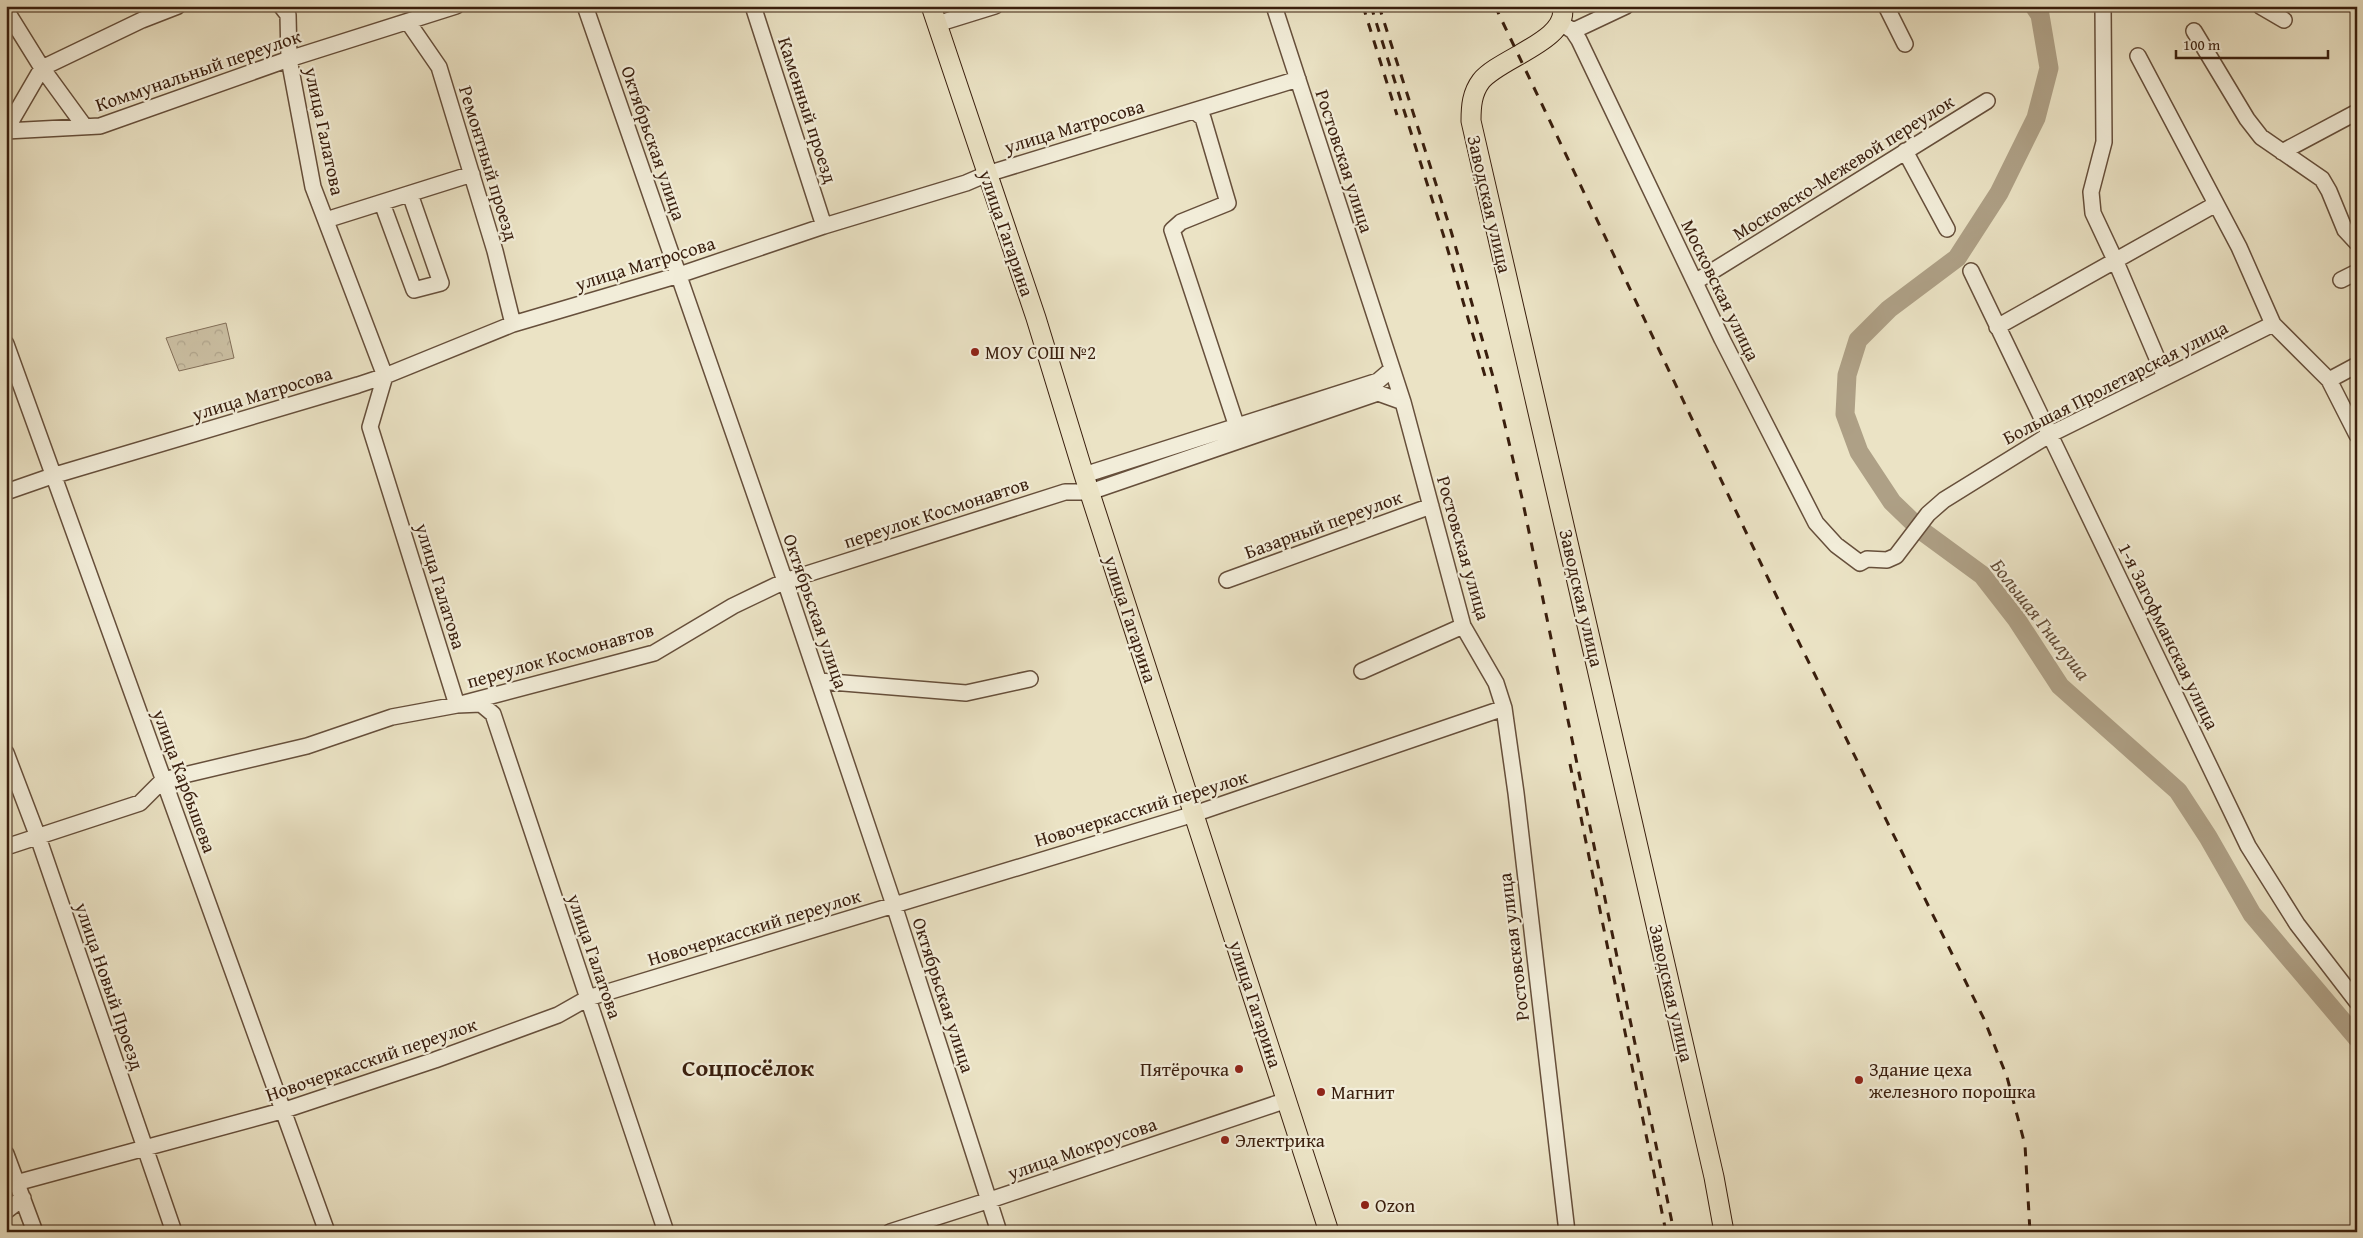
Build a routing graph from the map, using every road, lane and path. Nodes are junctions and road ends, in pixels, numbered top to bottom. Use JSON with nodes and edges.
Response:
{"nodes":[{"id":1,"x":178,"y":6,"type":"edge"},
{"id":2,"x":281,"y":6,"type":"edge"},
{"id":3,"x":456,"y":6,"type":"edge"},
{"id":4,"x":585,"y":6,"type":"edge"},
{"id":5,"x":753,"y":6,"type":"edge"},
{"id":6,"x":995,"y":6,"type":"edge"},
{"id":7,"x":1274,"y":6,"type":"edge"},
{"id":8,"x":1626,"y":6,"type":"edge"},
{"id":9,"x":1886,"y":6,"type":"edge"},
{"id":10,"x":2103,"y":6,"type":"edge"},
{"id":11,"x":2260,"y":6,"type":"edge"},
{"id":12,"x":6,"y":10,"type":"edge"},
{"id":13,"x":934,"y":15,"type":"edge"},
{"id":14,"x":1565,"y":20,"type":"edge"},
{"id":15,"x":2284,"y":20,"type":"dead end"},
{"id":16,"x":408,"y":22,"type":"junction"},
{"id":17,"x":2194,"y":31,"type":"dead end"},
{"id":18,"x":1905,"y":44,"type":"dead end"},
{"id":19,"x":2138,"y":56,"type":"dead end"},
{"id":20,"x":289,"y":59,"type":"junction"},
{"id":21,"x":42,"y":68,"type":"junction"},
{"id":22,"x":1298,"y":79,"type":"junction"},
{"id":23,"x":1987,"y":101,"type":"dead end"},
{"id":24,"x":1194,"y":111,"type":"junction"},
{"id":25,"x":2357,"y":112,"type":"edge"},
{"id":26,"x":85,"y":128,"type":"junction"},
{"id":27,"x":6,"y":130,"type":"edge"},
{"id":28,"x":1906,"y":152,"type":"junction"},
{"id":29,"x":2282,"y":152,"type":"junction"},
{"id":30,"x":472,"y":174,"type":"junction"},
{"id":31,"x":987,"y":174,"type":"junction"},
{"id":32,"x":410,"y":194,"type":"junction"},
{"id":33,"x":382,"y":203,"type":"junction"},
{"id":34,"x":2216,"y":204,"type":"junction"},
{"id":35,"x":326,"y":220,"type":"junction"},
{"id":36,"x":824,"y":226,"type":"junction"},
{"id":37,"x":1947,"y":229,"type":"dead end"},
{"id":38,"x":2357,"y":244,"type":"edge"},
{"id":39,"x":2116,"y":262,"type":"junction"},
{"id":40,"x":1971,"y":271,"type":"dead end"},
{"id":41,"x":2357,"y":272,"type":"edge"},
{"id":42,"x":679,"y":275,"type":"junction"},
{"id":43,"x":2342,"y":280,"type":"dead end"},
{"id":44,"x":1695,"y":282,"type":"junction"},
{"id":45,"x":513,"y":324,"type":"junction"},
{"id":46,"x":2273,"y":324,"type":"junction"},
{"id":47,"x":1998,"y":327,"type":"junction"},
{"id":48,"x":6,"y":344,"type":"edge"},
{"id":49,"x":2357,"y":365,"type":"edge"},
{"id":50,"x":1392,"y":369,"type":"junction"},
{"id":51,"x":385,"y":376,"type":"junction"},
{"id":52,"x":2165,"y":377,"type":"junction"},
{"id":53,"x":2329,"y":380,"type":"junction"},
{"id":54,"x":1403,"y":402,"type":"junction"},
{"id":55,"x":1237,"y":427,"type":"junction"},
{"id":56,"x":2049,"y":435,"type":"junction"},
{"id":57,"x":2357,"y":435,"type":"edge"},
{"id":58,"x":52,"y":476,"type":"junction"},
{"id":59,"x":1087,"y":483,"type":"junction"},
{"id":60,"x":6,"y":492,"type":"edge"},
{"id":61,"x":1431,"y":506,"type":"junction"},
{"id":62,"x":1860,"y":564,"type":"joint"},
{"id":63,"x":1227,"y":580,"type":"dead end"},
{"id":64,"x":785,"y":581,"type":"junction"},
{"id":65,"x":1463,"y":626,"type":"junction"},
{"id":66,"x":1362,"y":671,"type":"dead end"},
{"id":67,"x":1030,"y":679,"type":"dead end"},
{"id":68,"x":819,"y":681,"type":"junction"},
{"id":69,"x":457,"y":705,"type":"junction"},
{"id":70,"x":1504,"y":708,"type":"junction"},
{"id":71,"x":6,"y":753,"type":"edge"},
{"id":72,"x":163,"y":780,"type":"junction"},
{"id":73,"x":1194,"y":814,"type":"junction"},
{"id":74,"x":38,"y":837,"type":"junction"},
{"id":75,"x":6,"y":847,"type":"edge"},
{"id":76,"x":894,"y":905,"type":"junction"},
{"id":77,"x":588,"y":998,"type":"junction"},
{"id":78,"x":2357,"y":1002,"type":"edge"},
{"id":79,"x":1287,"y":1100,"type":"junction"},
{"id":80,"x":284,"y":1110,"type":"junction"},
{"id":81,"x":144,"y":1148,"type":"junction"},
{"id":82,"x":6,"y":1154,"type":"edge"},
{"id":83,"x":16,"y":1183,"type":"junction"},
{"id":84,"x":22,"y":1198,"type":"junction"},
{"id":85,"x":990,"y":1200,"type":"junction"},
{"id":86,"x":6,"y":1211,"type":"edge"},
{"id":87,"x":34,"y":1232,"type":"edge"},
{"id":88,"x":174,"y":1232,"type":"edge"},
{"id":89,"x":328,"y":1232,"type":"edge"},
{"id":90,"x":666,"y":1232,"type":"edge"},
{"id":91,"x":890,"y":1232,"type":"edge"},
{"id":92,"x":999,"y":1232,"type":"edge"},
{"id":93,"x":1329,"y":1232,"type":"edge"},
{"id":94,"x":1567,"y":1232,"type":"edge"},
{"id":95,"x":1724,"y":1232,"type":"edge"}],
"edges":[{"from":1,"to":21,"type":"street"},
{"from":2,"to":20,"type":"street","name":"улица Галатова"},
{"from":3,"to":16,"type":"street","name":"Коммунальный переулок"},
{"from":4,"to":42,"type":"street","name":"Октябрьская улица"},
{"from":5,"to":36,"type":"street","name":"Каменный проезд"},
{"from":6,"to":13,"type":"street"},
{"from":7,"to":22,"type":"street","name":"Ростовская улица"},
{"from":8,"to":14,"type":"street"},
{"from":9,"to":18,"type":"street"},
{"from":10,"to":39,"type":"street"},
{"from":11,"to":15,"type":"street"},
{"from":12,"to":21,"type":"street"},
{"from":13,"to":31,"type":"main road","name":"улица Гагарина"},
{"from":14,"to":44,"type":"street","name":"Московская улица"},
{"from":14,"to":95,"type":"main road","name":"Заводская улица"},
{"from":16,"to":20,"type":"street","name":"Коммунальный переулок"},
{"from":16,"to":30,"type":"street","name":"Ремонтный проезд"},
{"from":17,"to":29,"type":"street"},
{"from":19,"to":34,"type":"street"},
{"from":20,"to":26,"type":"street","name":"Коммунальный переулок"},
{"from":20,"to":35,"type":"street","name":"улица Галатова"},
{"from":21,"to":26,"type":"street"},
{"from":21,"to":27,"type":"street","name":"Коммунальный переулок"},
{"from":22,"to":24,"type":"street","name":"улица Матросова"},
{"from":22,"to":50,"type":"street","name":"Ростовская улица"},
{"from":23,"to":28,"type":"street","name":"Московско-Межевой переулок"},
{"from":24,"to":31,"type":"street","name":"улица Матросова"},
{"from":24,"to":55,"type":"street"},
{"from":25,"to":29,"type":"street"},
{"from":26,"to":27,"type":"street","name":"Коммунальный переулок"},
{"from":28,"to":37,"type":"street"},
{"from":28,"to":44,"type":"street","name":"Московско-Межевой переулок"},
{"from":29,"to":38,"type":"street"},
{"from":30,"to":32,"type":"street"},
{"from":30,"to":45,"type":"street","name":"Ремонтный проезд"},
{"from":31,"to":36,"type":"street","name":"улица Матросова"},
{"from":31,"to":59,"type":"main road","name":"улица Гагарина"},
{"from":32,"to":33,"type":"street"},
{"from":32,"to":33,"type":"street"},
{"from":33,"to":35,"type":"street"},
{"from":34,"to":39,"type":"street"},
{"from":34,"to":46,"type":"street"},
{"from":35,"to":51,"type":"street","name":"улица Галатова"},
{"from":36,"to":42,"type":"street","name":"улица Матросова"},
{"from":39,"to":47,"type":"street"},
{"from":39,"to":52,"type":"street"},
{"from":40,"to":47,"type":"street","name":"1-я Загофманская улица"},
{"from":41,"to":43,"type":"street"},
{"from":42,"to":45,"type":"street","name":"улица Матросова"},
{"from":42,"to":64,"type":"street","name":"Октябрьская улица"},
{"from":44,"to":62,"type":"street","name":"Московская улица"},
{"from":45,"to":51,"type":"street","name":"улица Матросова"},
{"from":46,"to":52,"type":"street","name":"Большая Пролетарская улица"},
{"from":46,"to":53,"type":"street"},
{"from":47,"to":56,"type":"street","name":"1-я Загофманская улица"},
{"from":48,"to":58,"type":"street","name":"улица Карбышева"},
{"from":49,"to":53,"type":"street"},
{"from":50,"to":54,"type":"street","name":"Ростовская улица"},
{"from":50,"to":55,"type":"street"},
{"from":51,"to":58,"type":"street","name":"улица Матросова"},
{"from":51,"to":69,"type":"street","name":"улица Галатова"},
{"from":52,"to":56,"type":"street","name":"Большая Пролетарская улица"},
{"from":53,"to":57,"type":"street"},
{"from":54,"to":59,"type":"street","name":"переулок Космонавтов"},
{"from":54,"to":61,"type":"street","name":"Ростовская улица"},
{"from":55,"to":59,"type":"street"},
{"from":56,"to":62,"type":"street","name":"Большая Пролетарская улица"},
{"from":56,"to":78,"type":"street","name":"1-я Загофманская улица"},
{"from":58,"to":60,"type":"street","name":"улица Матросова"},
{"from":58,"to":72,"type":"street","name":"улица Карбышева"},
{"from":59,"to":64,"type":"street","name":"переулок Космонавтов"},
{"from":59,"to":73,"type":"main road","name":"улица Гагарина"},
{"from":61,"to":63,"type":"street","name":"Базарный переулок"},
{"from":61,"to":65,"type":"street","name":"Ростовская улица"},
{"from":64,"to":68,"type":"street","name":"Октябрьская улица"},
{"from":64,"to":69,"type":"street","name":"переулок Космонавтов"},
{"from":65,"to":66,"type":"street"},
{"from":65,"to":70,"type":"street","name":"Ростовская улица"},
{"from":67,"to":68,"type":"street"},
{"from":68,"to":76,"type":"street","name":"Октябрьская улица"},
{"from":69,"to":72,"type":"street","name":"переулок Космонавтов"},
{"from":69,"to":77,"type":"street","name":"улица Галатова"},
{"from":70,"to":73,"type":"street","name":"Новочеркасский переулок"},
{"from":70,"to":94,"type":"street","name":"Ростовская улица"},
{"from":71,"to":74,"type":"street","name":"улица Новый Проезд"},
{"from":72,"to":74,"type":"street"},
{"from":72,"to":80,"type":"street","name":"улица Карбышева"},
{"from":73,"to":76,"type":"street","name":"Новочеркасский переулок"},
{"from":73,"to":79,"type":"main road","name":"улица Гагарина"},
{"from":74,"to":75,"type":"street"},
{"from":74,"to":81,"type":"street","name":"улица Новый Проезд"},
{"from":76,"to":77,"type":"street","name":"Новочеркасский переулок"},
{"from":76,"to":85,"type":"street","name":"Октябрьская улица"},
{"from":77,"to":80,"type":"street","name":"Новочеркасский переулок"},
{"from":77,"to":90,"type":"street","name":"улица Галатова"},
{"from":79,"to":85,"type":"street","name":"улица Мокроусова"},
{"from":79,"to":93,"type":"main road","name":"улица Гагарина"},
{"from":80,"to":81,"type":"street","name":"Новочеркасский переулок"},
{"from":80,"to":89,"type":"street","name":"улица Карбышева"},
{"from":81,"to":83,"type":"street","name":"Новочеркасский переулок"},
{"from":81,"to":88,"type":"street","name":"улица Новый Проезд"},
{"from":82,"to":83,"type":"street"},
{"from":83,"to":84,"type":"street"},
{"from":84,"to":86,"type":"street"},
{"from":84,"to":87,"type":"street"},
{"from":85,"to":91,"type":"street","name":"улица Мокроусова"},
{"from":85,"to":92,"type":"street","name":"Октябрьская улица"}]}
